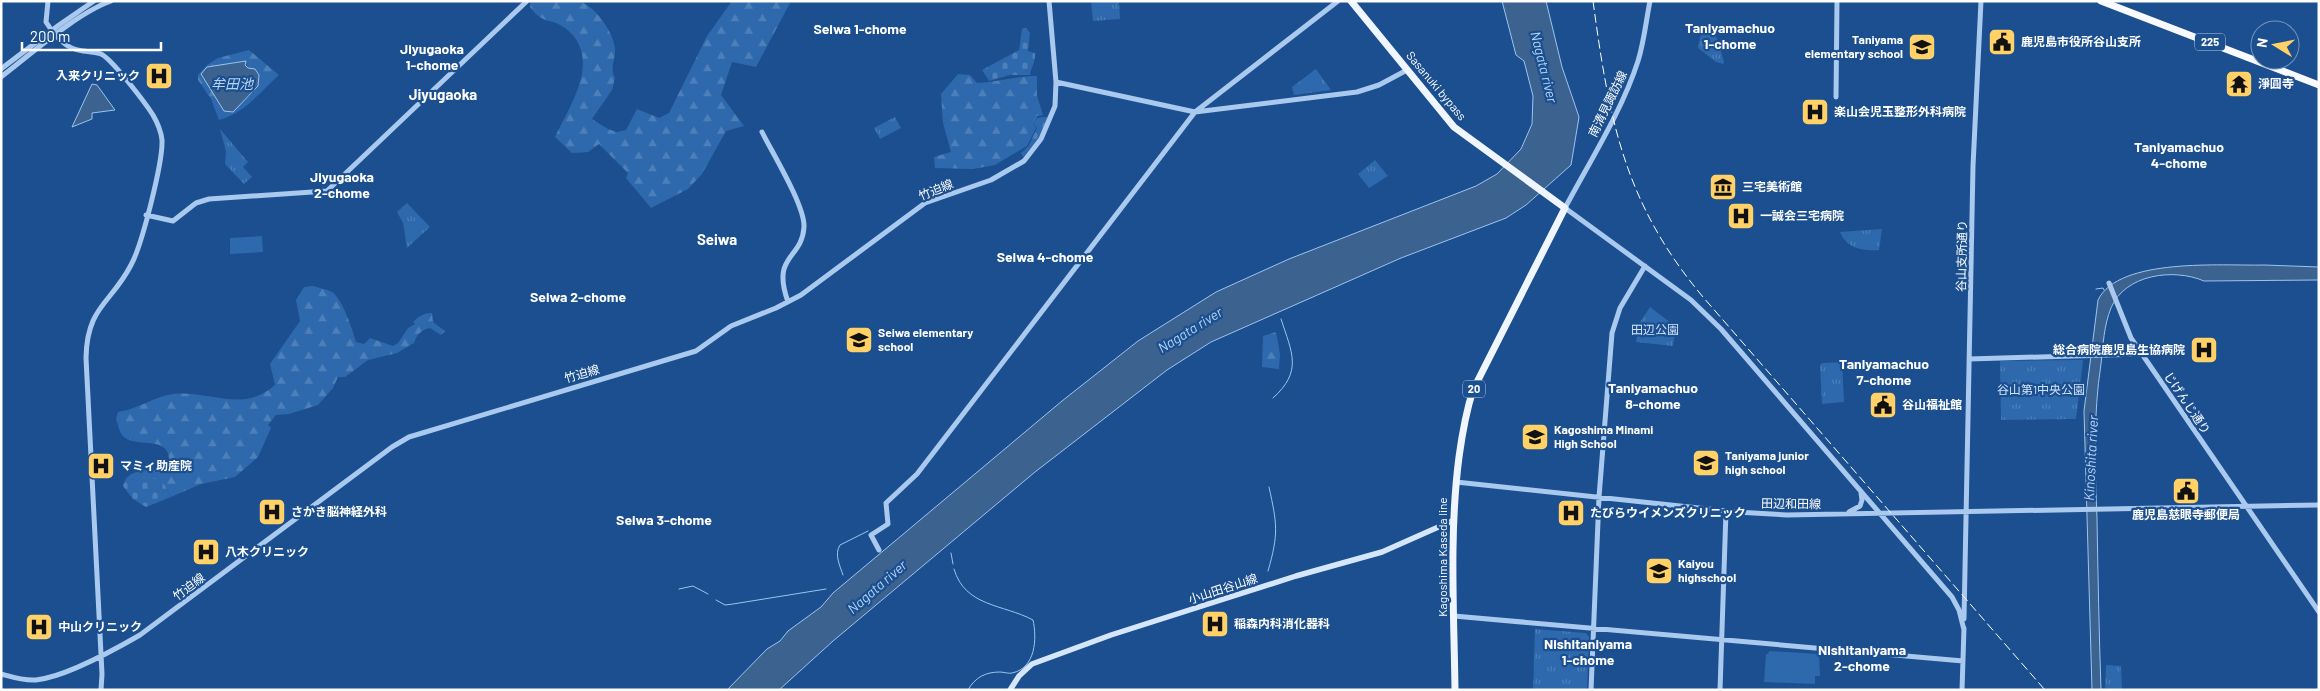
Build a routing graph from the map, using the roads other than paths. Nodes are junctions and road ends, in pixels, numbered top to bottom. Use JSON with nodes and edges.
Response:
{"nodes":[{"id":1,"x":48,"y":1,"type":"edge"},
{"id":2,"x":94,"y":1,"type":"edge"},
{"id":3,"x":111,"y":1,"type":"edge"},
{"id":4,"x":527,"y":1,"type":"edge"},
{"id":5,"x":1049,"y":1,"type":"edge"},
{"id":6,"x":1338,"y":1,"type":"edge"},
{"id":7,"x":1351,"y":1,"type":"edge"},
{"id":8,"x":1650,"y":1,"type":"edge"},
{"id":9,"x":1837,"y":1,"type":"edge"},
{"id":10,"x":1981,"y":1,"type":"edge"},
{"id":11,"x":2101,"y":1,"type":"edge"},
{"id":12,"x":53,"y":33,"type":"junction"},
{"id":13,"x":1,"y":69,"type":"edge"},
{"id":14,"x":1407,"y":70,"type":"junction"},
{"id":15,"x":1,"y":77,"type":"edge"},
{"id":16,"x":1056,"y":82,"type":"junction"},
{"id":17,"x":2319,"y":85,"type":"edge"},
{"id":18,"x":1836,"y":97,"type":"dead end"},
{"id":19,"x":1195,"y":112,"type":"junction"},
{"id":20,"x":762,"y":132,"type":"dead end"},
{"id":21,"x":1565,"y":208,"type":"junction"},
{"id":22,"x":146,"y":215,"type":"junction"},
{"id":23,"x":1646,"y":266,"type":"junction"},
{"id":24,"x":2109,"y":283,"type":"dead end"},
{"id":25,"x":788,"y":302,"type":"junction"},
{"id":26,"x":2141,"y":354,"type":"junction"},
{"id":27,"x":1969,"y":359,"type":"junction"},
{"id":28,"x":1456,"y":482,"type":"junction"},
{"id":29,"x":1860,"y":490,"type":"junction"},
{"id":30,"x":1599,"y":497,"type":"junction"},
{"id":31,"x":2319,"y":505,"type":"edge"},
{"id":32,"x":2246,"y":506,"type":"junction"},
{"id":33,"x":1726,"y":511,"type":"junction"},
{"id":34,"x":1966,"y":512,"type":"junction"},
{"id":35,"x":1844,"y":513,"type":"junction"},
{"id":36,"x":1880,"y":513,"type":"junction"},
{"id":37,"x":1452,"y":521,"type":"junction"},
{"id":38,"x":879,"y":550,"type":"dead end"},
{"id":39,"x":1952,"y":597,"type":"junction"},
{"id":40,"x":1965,"y":601,"type":"junction"},
{"id":41,"x":2319,"y":612,"type":"edge"},
{"id":42,"x":1454,"y":616,"type":"junction"},
{"id":43,"x":1593,"y":628,"type":"junction"},
{"id":44,"x":1964,"y":630,"type":"junction"},
{"id":45,"x":1722,"y":640,"type":"junction"},
{"id":46,"x":101,"y":656,"type":"junction"},
{"id":47,"x":1963,"y":661,"type":"junction"},
{"id":48,"x":1,"y":674,"type":"edge"},
{"id":49,"x":101,"y":690,"type":"edge"},
{"id":50,"x":1010,"y":690,"type":"edge"},
{"id":51,"x":1456,"y":690,"type":"edge"},
{"id":52,"x":1591,"y":690,"type":"edge"},
{"id":53,"x":1720,"y":690,"type":"edge"},
{"id":54,"x":1962,"y":690,"type":"edge"}],
"edges":[{"from":1,"to":12,"type":"street"},
{"from":2,"to":12,"type":"street"},
{"from":3,"to":12,"type":"street"},
{"from":4,"to":22,"type":"street"},
{"from":5,"to":16,"type":"street","name":"竹迫線"},
{"from":6,"to":19,"type":"street"},
{"from":7,"to":14,"type":"main road","name":"Sasanuki bypass"},
{"from":8,"to":21,"type":"street","name":"南清見諏訪線"},
{"from":9,"to":18,"type":"street"},
{"from":10,"to":27,"type":"street","name":"谷山支所通り"},
{"from":11,"to":17,"type":"highway","number":"225"},
{"from":12,"to":13,"type":"street"},
{"from":12,"to":15,"type":"street"},
{"from":12,"to":22,"type":"street"},
{"from":14,"to":19,"type":"street"},
{"from":14,"to":21,"type":"main road","name":"Sasanuki bypass"},
{"from":16,"to":19,"type":"street"},
{"from":16,"to":25,"type":"street","name":"竹迫線"},
{"from":19,"to":38,"type":"street"},
{"from":20,"to":25,"type":"street"},
{"from":21,"to":23,"type":"street"},
{"from":21,"to":28,"type":"main road","name":"Kagoshima Kaseda line","number":"20"},
{"from":22,"to":46,"type":"street"},
{"from":23,"to":29,"type":"street"},
{"from":23,"to":30,"type":"street"},
{"from":24,"to":26,"type":"street","name":"じげんじ通り"},
{"from":25,"to":46,"type":"street","name":"竹迫線"},
{"from":26,"to":27,"type":"street"},
{"from":26,"to":32,"type":"street","name":"じげんじ通り"},
{"from":27,"to":34,"type":"street","name":"谷山支所通り"},
{"from":28,"to":30,"type":"street","name":"田辺和田線"},
{"from":28,"to":37,"type":"main road","name":"Kagoshima Kaseda line","number":"20"},
{"from":29,"to":35,"type":"street"},
{"from":29,"to":36,"type":"street"},
{"from":30,"to":33,"type":"street","name":"田辺和田線"},
{"from":30,"to":43,"type":"street"},
{"from":31,"to":32,"type":"street"},
{"from":32,"to":34,"type":"street","name":"田辺和田線"},
{"from":32,"to":41,"type":"street","name":"じげんじ通り"},
{"from":33,"to":35,"type":"street","name":"田辺和田線"},
{"from":33,"to":45,"type":"street"},
{"from":34,"to":36,"type":"street","name":"田辺和田線"},
{"from":34,"to":40,"type":"street","name":"谷山支所通り"},
{"from":35,"to":36,"type":"street","name":"田辺和田線"},
{"from":36,"to":39,"type":"street"},
{"from":37,"to":42,"type":"main road","name":"Kagoshima Kaseda line","number":"20"},
{"from":37,"to":50,"type":"main road","name":"小山田谷山線"},
{"from":39,"to":40,"type":"street"},
{"from":39,"to":44,"type":"street"},
{"from":40,"to":44,"type":"street","name":"谷山支所通り"},
{"from":42,"to":43,"type":"street"},
{"from":42,"to":51,"type":"main road","name":"Kagoshima Kaseda line","number":"20"},
{"from":43,"to":45,"type":"street"},
{"from":43,"to":52,"type":"street"},
{"from":44,"to":47,"type":"street","name":"谷山支所通り"},
{"from":45,"to":47,"type":"street"},
{"from":45,"to":53,"type":"street"},
{"from":46,"to":48,"type":"street","name":"竹迫線"},
{"from":46,"to":49,"type":"street"},
{"from":47,"to":54,"type":"street","name":"谷山支所通り"}]}
